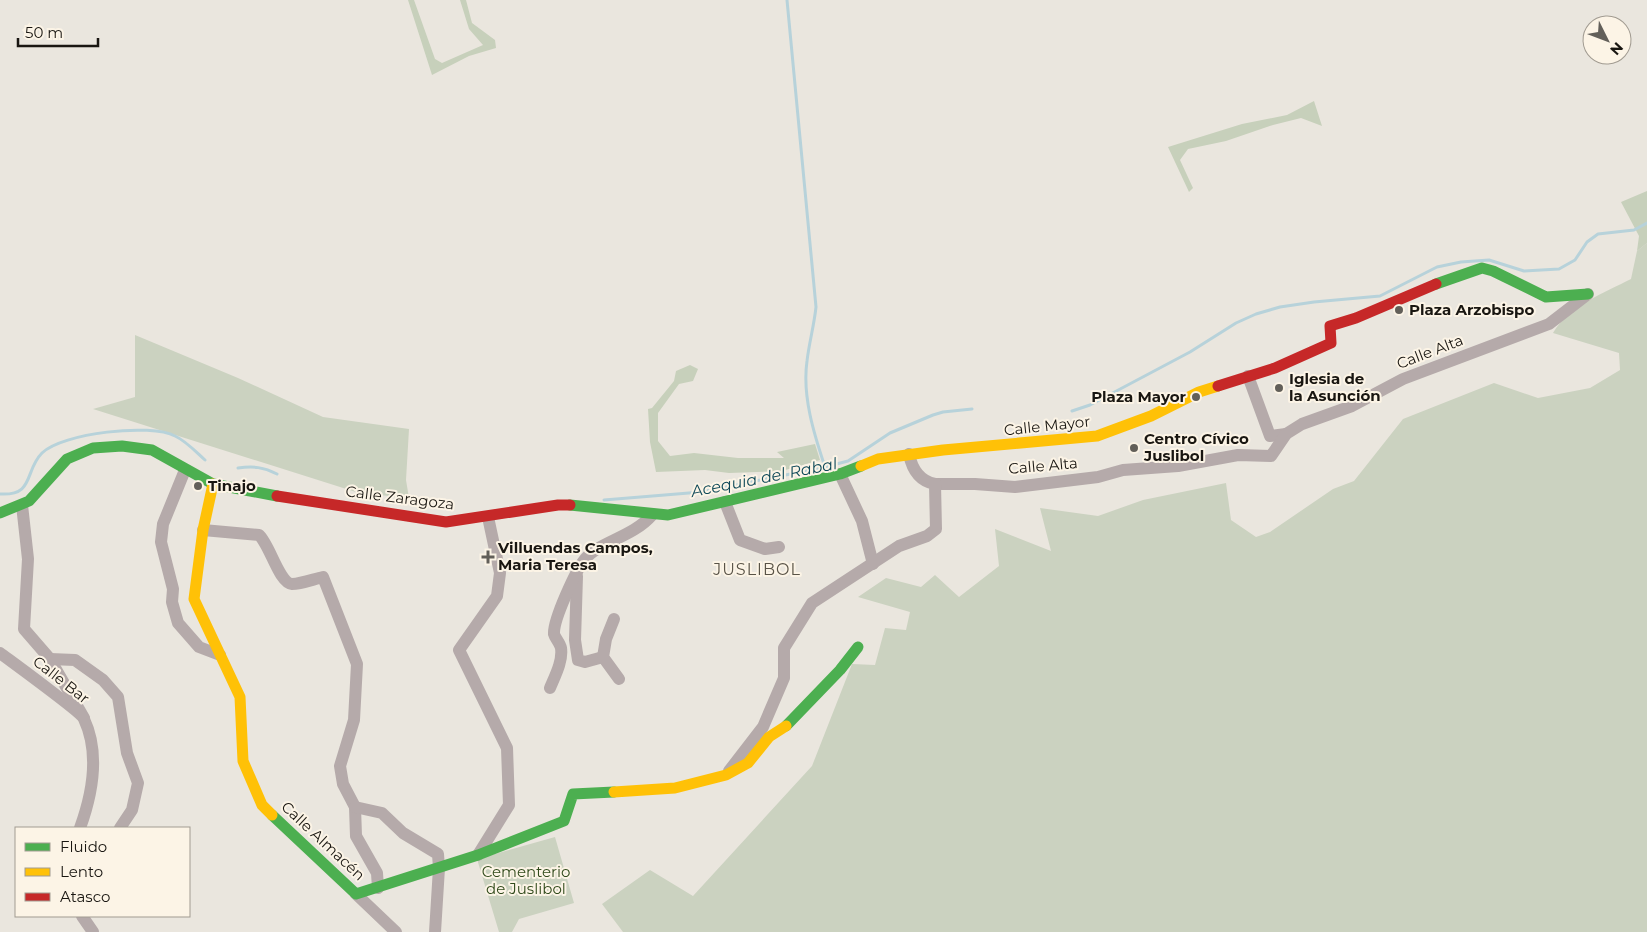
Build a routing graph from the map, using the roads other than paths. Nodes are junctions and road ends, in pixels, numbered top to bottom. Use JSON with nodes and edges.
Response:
{"nodes":[{"id":1,"x":1588,"y":294,"type":"joint"},
{"id":2,"x":1248,"y":376,"type":"junction"},
{"id":3,"x":1286,"y":434,"type":"junction"},
{"id":4,"x":909,"y":454,"type":"junction"},
{"id":5,"x":185,"y":470,"type":"junction"},
{"id":6,"x":840,"y":474,"type":"junction"},
{"id":7,"x":825,"y":478,"type":"joint"},
{"id":8,"x":213,"y":484,"type":"junction"},
{"id":9,"x":934,"y":484,"type":"junction"},
{"id":10,"x":724,"y":502,"type":"junction"},
{"id":11,"x":22,"y":505,"type":"junction"},
{"id":12,"x":0,"y":512,"type":"edge"},
{"id":13,"x":652,"y":515,"type":"junction"},
{"id":14,"x":488,"y":517,"type":"junction"},
{"id":15,"x":203,"y":530,"type":"junction"},
{"id":16,"x":779,"y":547,"type":"dead end"},
{"id":17,"x":873,"y":564,"type":"junction"},
{"id":18,"x":577,"y":573,"type":"junction"},
{"id":19,"x":614,"y":619,"type":"dead end"},
{"id":20,"x":858,"y":647,"type":"dead end"},
{"id":21,"x":0,"y":653,"type":"edge"},
{"id":22,"x":220,"y":655,"type":"junction"},
{"id":23,"x":603,"y":657,"type":"junction"},
{"id":24,"x":50,"y":659,"type":"junction"},
{"id":25,"x":619,"y":679,"type":"dead end"},
{"id":26,"x":550,"y":688,"type":"dead end"},
{"id":27,"x":84,"y":718,"type":"junction"},
{"id":28,"x":726,"y":775,"type":"junction"},
{"id":29,"x":355,"y":807,"type":"junction"},
{"id":30,"x":80,"y":827,"type":"edge"},
{"id":31,"x":121,"y":827,"type":"edge"},
{"id":32,"x":478,"y":855,"type":"junction"},
{"id":33,"x":440,"y":868,"type":"junction"},
{"id":34,"x":378,"y":888,"type":"junction"},
{"id":35,"x":356,"y":894,"type":"junction"},
{"id":36,"x":83,"y":917,"type":"edge"},
{"id":37,"x":92,"y":932,"type":"edge"},
{"id":38,"x":396,"y":932,"type":"edge"},
{"id":39,"x":435,"y":932,"type":"edge"}],
"edges":[{"from":1,"to":2,"type":"street","name":"Calle Mayor"},
{"from":1,"to":3,"type":"street","name":"Calle Alta"},
{"from":2,"to":3,"type":"street"},
{"from":2,"to":4,"type":"street","name":"Calle Mayor"},
{"from":3,"to":9,"type":"street","name":"Calle Alta"},
{"from":4,"to":6,"type":"street","name":"Calle Mayor"},
{"from":4,"to":9,"type":"street"},
{"from":5,"to":8,"type":"street","name":"Calle Zaragoza"},
{"from":5,"to":11,"type":"street","name":"Calle Zaragoza"},
{"from":5,"to":22,"type":"street"},
{"from":6,"to":7,"type":"street","name":"Calle Mayor"},
{"from":6,"to":17,"type":"street"},
{"from":7,"to":10,"type":"street","name":"Calle Zaragoza"},
{"from":8,"to":14,"type":"street","name":"Calle Zaragoza"},
{"from":8,"to":15,"type":"street","name":"Calle Almacén"},
{"from":9,"to":17,"type":"street"},
{"from":10,"to":13,"type":"street","name":"Calle Zaragoza"},
{"from":10,"to":16,"type":"street"},
{"from":11,"to":12,"type":"street","name":"Calle Zaragoza"},
{"from":11,"to":24,"type":"street"},
{"from":13,"to":14,"type":"street","name":"Calle Zaragoza"},
{"from":13,"to":18,"type":"street"},
{"from":14,"to":32,"type":"street"},
{"from":15,"to":22,"type":"street","name":"Calle Almacén"},
{"from":15,"to":29,"type":"street"},
{"from":17,"to":28,"type":"street"},
{"from":18,"to":23,"type":"street"},
{"from":18,"to":26,"type":"street"},
{"from":19,"to":23,"type":"street"},
{"from":20,"to":28,"type":"street"},
{"from":21,"to":27,"type":"street","name":"Calle Bar"},
{"from":22,"to":35,"type":"street","name":"Calle Almacén"},
{"from":23,"to":25,"type":"street"},
{"from":24,"to":27,"type":"street"},
{"from":24,"to":31,"type":"street"},
{"from":27,"to":30,"type":"street","name":"Calle Bar"},
{"from":28,"to":32,"type":"street","name":"Calle Almacén"},
{"from":29,"to":33,"type":"street"},
{"from":29,"to":34,"type":"street"},
{"from":32,"to":33,"type":"street","name":"Calle Almacén"},
{"from":33,"to":34,"type":"street","name":"Calle Almacén"},
{"from":33,"to":39,"type":"street"},
{"from":34,"to":35,"type":"street","name":"Calle Almacén"},
{"from":35,"to":38,"type":"street"},
{"from":36,"to":37,"type":"street"}]}
